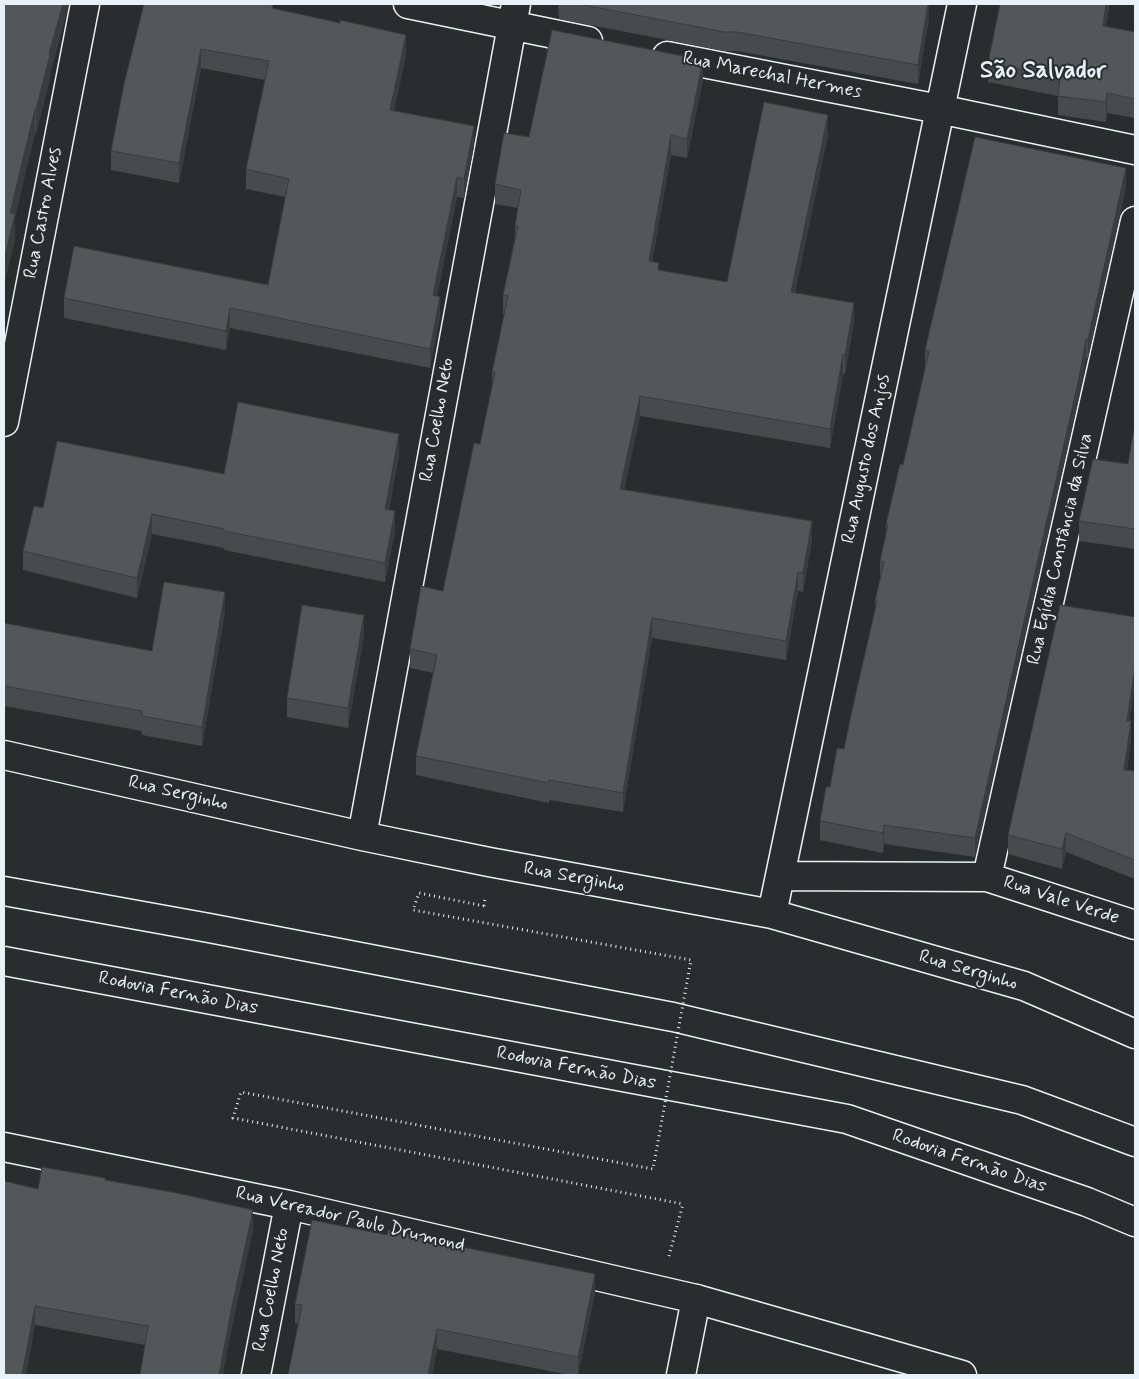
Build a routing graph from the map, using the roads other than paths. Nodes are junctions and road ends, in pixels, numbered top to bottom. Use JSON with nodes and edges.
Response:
{"nodes":[{"id":1,"x":85,"y":4,"type":"edge"},
{"id":2,"x":408,"y":4,"type":"edge"},
{"id":3,"x":962,"y":4,"type":"edge"},
{"id":4,"x":513,"y":15,"type":"edge"},
{"id":5,"x":608,"y":45,"type":"edge"},
{"id":6,"x":647,"y":52,"type":"edge"},
{"id":7,"x":939,"y":109,"type":"junction"},
{"id":8,"x":1135,"y":150,"type":"edge"},
{"id":9,"x":1135,"y":221,"type":"edge"},
{"id":10,"x":4,"y":422,"type":"edge"},
{"id":11,"x":4,"y":755,"type":"edge"},
{"id":12,"x":362,"y":836,"type":"junction"},
{"id":13,"x":780,"y":876,"type":"junction"},
{"id":14,"x":987,"y":877,"type":"junction"},
{"id":15,"x":4,"y":891,"type":"edge"},
{"id":16,"x":772,"y":914,"type":"junction"},
{"id":17,"x":1135,"y":925,"type":"edge"},
{"id":18,"x":4,"y":961,"type":"edge"},
{"id":19,"x":1135,"y":1034,"type":"edge"},
{"id":20,"x":1135,"y":1142,"type":"edge"},
{"id":21,"x":4,"y":1147,"type":"edge"},
{"id":22,"x":289,"y":1206,"type":"junction"},
{"id":23,"x":1135,"y":1222,"type":"edge"},
{"id":24,"x":696,"y":1299,"type":"junction"},
{"id":25,"x":256,"y":1375,"type":"edge"},
{"id":26,"x":681,"y":1375,"type":"edge"},
{"id":27,"x":962,"y":1375,"type":"edge"}],
"edges":[{"from":1,"to":10,"type":"main road","name":"Rua Castro Alves"},
{"from":2,"to":4,"type":"main road"},
{"from":3,"to":7,"type":"main road","name":"Rua Augusto dos Anjos"},
{"from":4,"to":5,"type":"main road"},
{"from":4,"to":12,"type":"main road","name":"Rua Coelho Neto"},
{"from":6,"to":7,"type":"main road","name":"Rua Marechal Hermes"},
{"from":7,"to":8,"type":"main road","name":"Rua Marechal Hermes"},
{"from":7,"to":13,"type":"main road","name":"Rua Augusto dos Anjos"},
{"from":9,"to":14,"type":"main road","name":"Rua Egídia Constância da Silva"},
{"from":11,"to":12,"type":"main road","name":"Rua Serginho"},
{"from":12,"to":16,"type":"main road","name":"Rua Serginho"},
{"from":13,"to":14,"type":"main road","name":"Rua Vale Verde"},
{"from":13,"to":16,"type":"main road","name":"Rua Augusto dos Anjos"},
{"from":14,"to":17,"type":"main road","name":"Rua Vale Verde"},
{"from":15,"to":20,"type":"main road"},
{"from":16,"to":19,"type":"main road","name":"Rua Serginho"},
{"from":18,"to":23,"type":"main road","name":"Rodovia Fernão Dias"},
{"from":21,"to":22,"type":"main road","name":"Rua Vereador Paulo Drumond"},
{"from":22,"to":24,"type":"main road","name":"Rua Vereador Paulo Drumond"},
{"from":22,"to":25,"type":"main road","name":"Rua Coelho Neto"},
{"from":24,"to":26,"type":"main road"},
{"from":24,"to":27,"type":"main road","name":"Rua Vereador Paulo Drumond"}]}
